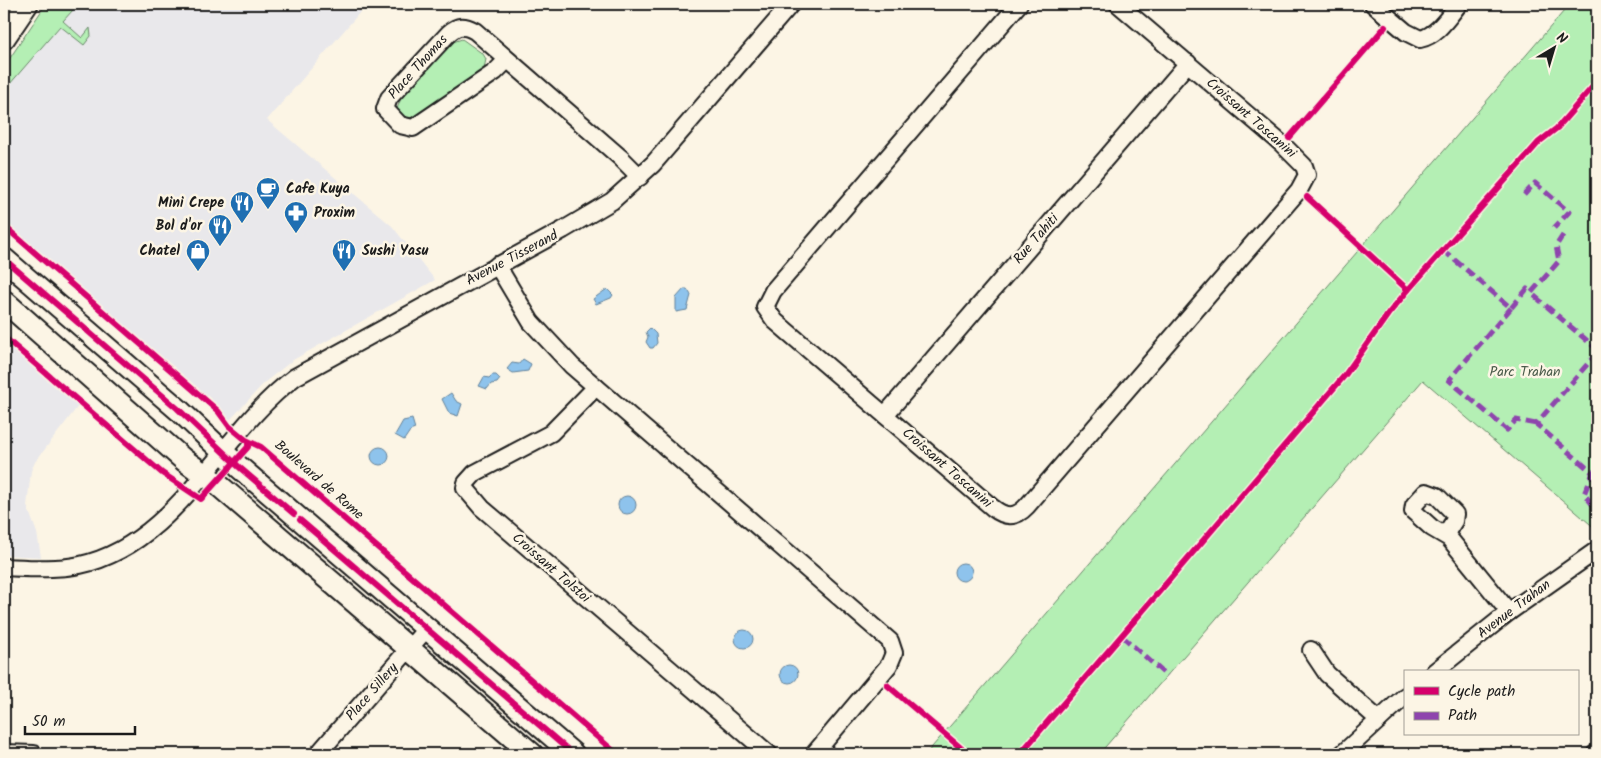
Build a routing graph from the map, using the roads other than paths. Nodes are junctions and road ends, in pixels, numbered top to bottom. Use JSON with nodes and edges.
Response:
{"nodes":[{"id":1,"x":27,"y":4,"type":"edge"},
{"id":2,"x":791,"y":4,"type":"edge"},
{"id":3,"x":1019,"y":4,"type":"edge"},
{"id":4,"x":1118,"y":4,"type":"edge"},
{"id":5,"x":1373,"y":4,"type":"edge"},
{"id":6,"x":1459,"y":4,"type":"edge"},
{"id":7,"x":4,"y":38,"type":"edge"},
{"id":8,"x":507,"y":60,"type":"junction"},
{"id":9,"x":1188,"y":63,"type":"junction"},
{"id":10,"x":640,"y":177,"type":"junction"},
{"id":11,"x":4,"y":259,"type":"edge"},
{"id":12,"x":497,"y":265,"type":"junction"},
{"id":13,"x":4,"y":301,"type":"edge"},
{"id":14,"x":596,"y":387,"type":"junction"},
{"id":15,"x":885,"y":415,"type":"junction"},
{"id":16,"x":223,"y":451,"type":"junction"},
{"id":17,"x":203,"y":474,"type":"junction"},
{"id":18,"x":1445,"y":534,"type":"dead end"},
{"id":19,"x":1597,"y":550,"type":"edge"},
{"id":20,"x":4,"y":567,"type":"edge"},
{"id":21,"x":1509,"y":612,"type":"junction"},
{"id":22,"x":426,"y":629,"type":"junction"},
{"id":23,"x":409,"y":649,"type":"junction"},
{"id":24,"x":1311,"y":650,"type":"dead end"},
{"id":25,"x":1436,"y":670,"type":"edge"},
{"id":26,"x":1404,"y":697,"type":"edge"},
{"id":27,"x":1379,"y":720,"type":"junction"},
{"id":28,"x":4,"y":753,"type":"edge"},
{"id":29,"x":34,"y":754,"type":"edge"},
{"id":30,"x":318,"y":754,"type":"edge"},
{"id":31,"x":532,"y":754,"type":"edge"},
{"id":32,"x":573,"y":754,"type":"edge"},
{"id":33,"x":769,"y":754,"type":"edge"},
{"id":34,"x":814,"y":754,"type":"edge"},
{"id":35,"x":1342,"y":754,"type":"edge"}],
"edges":[{"from":1,"to":7,"type":"main road"},
{"from":2,"to":10,"type":"street","name":"Avenue Tisserand"},
{"from":3,"to":15,"type":"street","name":"Croissant Toscanini"},
{"from":4,"to":9,"type":"street","name":"Croissant Toscanini"},
{"from":5,"to":6,"type":"street"},
{"from":8,"to":8,"type":"street","name":"Place Thomas"},
{"from":8,"to":10,"type":"street","name":"Place Thomas"},
{"from":9,"to":15,"type":"street","name":"Rue Tahiti"},
{"from":9,"to":15,"type":"street","name":"Croissant Toscanini"},
{"from":10,"to":12,"type":"street","name":"Avenue Tisserand"},
{"from":11,"to":16,"type":"main road"},
{"from":12,"to":14,"type":"street"},
{"from":12,"to":16,"type":"street","name":"Avenue Tisserand"},
{"from":13,"to":17,"type":"main road"},
{"from":14,"to":33,"type":"street","name":"Croissant Tolstoi"},
{"from":14,"to":34,"type":"street"},
{"from":16,"to":17,"type":"street","name":"Avenue Tisserand"},
{"from":16,"to":22,"type":"main road"},
{"from":17,"to":20,"type":"street","name":"Avenue Tisserand"},
{"from":17,"to":23,"type":"main road"},
{"from":18,"to":21,"type":"street"},
{"from":19,"to":21,"type":"street","name":"Avenue Trahan"},
{"from":21,"to":25,"type":"street","name":"Avenue Trahan"},
{"from":22,"to":23,"type":"street","name":"Place Sillery"},
{"from":22,"to":32,"type":"main road"},
{"from":23,"to":30,"type":"street","name":"Place Sillery"},
{"from":23,"to":31,"type":"main road"},
{"from":24,"to":27,"type":"street"},
{"from":26,"to":27,"type":"street"},
{"from":27,"to":35,"type":"street"},
{"from":28,"to":29,"type":"street"}]}
